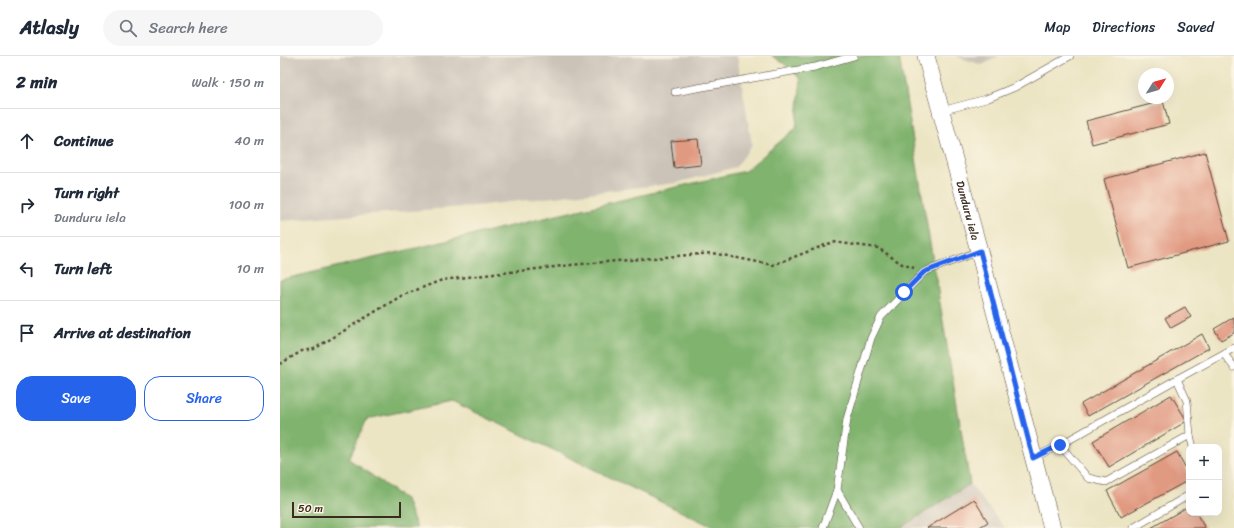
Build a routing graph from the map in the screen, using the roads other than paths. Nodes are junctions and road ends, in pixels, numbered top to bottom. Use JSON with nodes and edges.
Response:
{"nodes":[{"id":1,"x":854,"y":56,"type":"edge"},
{"id":2,"x":926,"y":56,"type":"edge"},
{"id":3,"x":1070,"y":56,"type":"edge"},
{"id":4,"x":675,"y":92,"type":"dead end"},
{"id":5,"x":941,"y":111,"type":"junction"},
{"id":6,"x":980,"y":251,"type":"junction"},
{"id":7,"x":1234,"y":348,"type":"edge"},
{"id":8,"x":1224,"y":354,"type":"junction"},
{"id":9,"x":1234,"y":367,"type":"edge"},
{"id":10,"x":1177,"y":379,"type":"junction"},
{"id":11,"x":1190,"y":435,"type":"junction"},
{"id":12,"x":1192,"y":444,"type":"edge"},
{"id":13,"x":1060,"y":445,"type":"junction"},
{"id":14,"x":1033,"y":458,"type":"junction"},
{"id":15,"x":837,"y":490,"type":"junction"},
{"id":16,"x":1186,"y":498,"type":"edge"},
{"id":17,"x":823,"y":528,"type":"edge"},
{"id":18,"x":859,"y":528,"type":"edge"},
{"id":19,"x":1052,"y":528,"type":"edge"},
{"id":20,"x":1133,"y":528,"type":"edge"}],
"edges":[{"from":1,"to":4,"type":"lane"},
{"from":2,"to":5,"type":"street","name":"Dunduru iela"},
{"from":3,"to":5,"type":"lane"},
{"from":5,"to":6,"type":"street","name":"Dunduru iela"},
{"from":6,"to":14,"type":"street","name":"Dunduru iela"},
{"from":6,"to":15,"type":"lane"},
{"from":7,"to":8,"type":"lane"},
{"from":8,"to":9,"type":"lane"},
{"from":8,"to":10,"type":"lane"},
{"from":10,"to":11,"type":"lane"},
{"from":10,"to":13,"type":"lane"},
{"from":11,"to":12,"type":"lane"},
{"from":11,"to":13,"type":"lane"},
{"from":13,"to":14,"type":"lane"},
{"from":14,"to":19,"type":"street","name":"Dunduru iela"},
{"from":15,"to":17,"type":"lane"},
{"from":15,"to":18,"type":"lane"},
{"from":16,"to":20,"type":"lane"}]}
